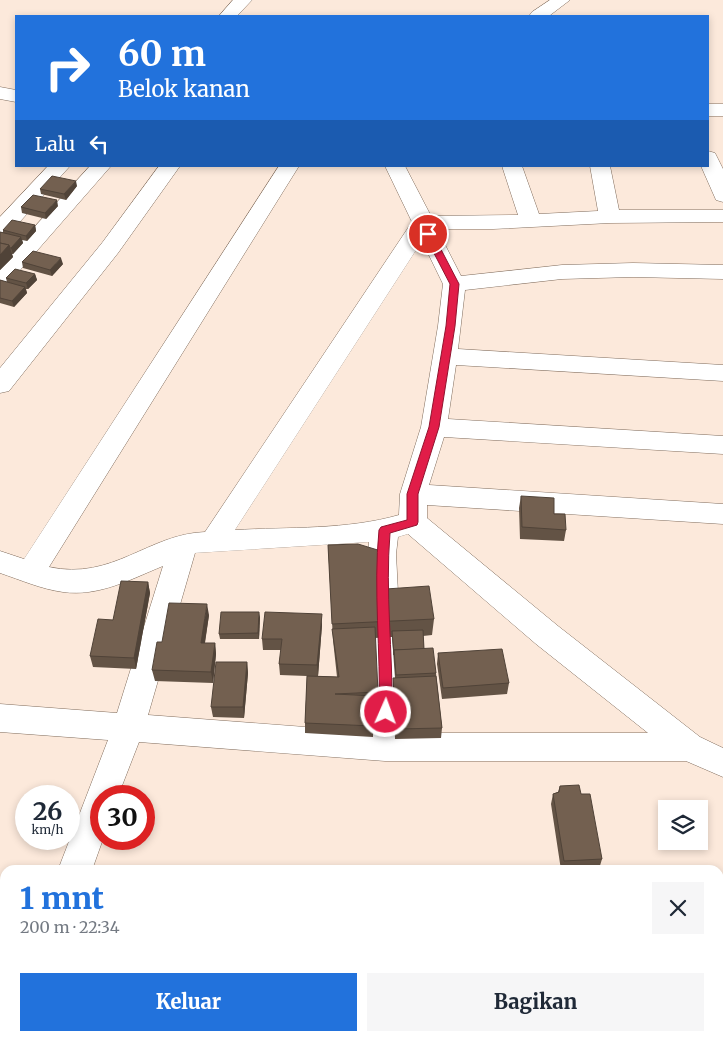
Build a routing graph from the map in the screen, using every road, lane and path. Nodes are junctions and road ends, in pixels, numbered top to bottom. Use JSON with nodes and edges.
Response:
{"nodes":[{"id":1,"x":243,"y":0,"type":"edge"},
{"id":2,"x":561,"y":0,"type":"edge"},
{"id":3,"x":229,"y":15,"type":"edge"},
{"id":4,"x":539,"y":15,"type":"edge"},
{"id":5,"x":0,"y":93,"type":"edge"},
{"id":6,"x":15,"y":96,"type":"edge"},
{"id":7,"x":709,"y":110,"type":"edge"},
{"id":8,"x":723,"y":110,"type":"edge"},
{"id":9,"x":723,"y":156,"type":"edge"},
{"id":10,"x":709,"y":157,"type":"edge"},
{"id":11,"x":709,"y":160,"type":"edge"},
{"id":12,"x":59,"y":167,"type":"edge"},
{"id":13,"x":100,"y":167,"type":"edge"},
{"id":14,"x":169,"y":167,"type":"edge"},
{"id":15,"x":288,"y":167,"type":"edge"},
{"id":16,"x":395,"y":167,"type":"edge"},
{"id":17,"x":512,"y":167,"type":"edge"},
{"id":18,"x":600,"y":167,"type":"edge"},
{"id":19,"x":723,"y":196,"type":"edge"},
{"id":20,"x":723,"y":216,"type":"edge"},
{"id":21,"x":610,"y":217,"type":"junction"},
{"id":22,"x":530,"y":220,"type":"junction"},
{"id":23,"x":422,"y":222,"type":"junction"},
{"id":24,"x":0,"y":230,"type":"edge"},
{"id":25,"x":723,"y":272,"type":"edge"},
{"id":26,"x":0,"y":279,"type":"edge"},
{"id":27,"x":454,"y":284,"type":"junction"},
{"id":28,"x":446,"y":356,"type":"junction"},
{"id":29,"x":723,"y":373,"type":"edge"},
{"id":30,"x":0,"y":385,"type":"edge"},
{"id":31,"x":434,"y":427,"type":"junction"},
{"id":32,"x":723,"y":445,"type":"edge"},
{"id":33,"x":413,"y":494,"type":"junction"},
{"id":34,"x":723,"y":514,"type":"edge"},
{"id":35,"x":412,"y":522,"type":"junction"},
{"id":36,"x":385,"y":530,"type":"junction"},
{"id":37,"x":214,"y":540,"type":"junction"},
{"id":38,"x":184,"y":544,"type":"junction"},
{"id":39,"x":0,"y":562,"type":"edge"},
{"id":40,"x":30,"y":572,"type":"junction"},
{"id":41,"x":0,"y":718,"type":"edge"},
{"id":42,"x":128,"y":728,"type":"junction"},
{"id":43,"x":385,"y":747,"type":"junction"},
{"id":44,"x":689,"y":747,"type":"junction"},
{"id":45,"x":723,"y":763,"type":"edge"},
{"id":46,"x":107,"y":785,"type":"edge"},
{"id":47,"x":90,"y":830,"type":"edge"},
{"id":48,"x":77,"y":865,"type":"edge"}],
"edges":[{"from":1,"to":3,"type":"street"},
{"from":2,"to":4,"type":"street"},
{"from":5,"to":6,"type":"street"},
{"from":7,"to":8,"type":"street"},
{"from":9,"to":10,"type":"street"},
{"from":11,"to":19,"type":"street"},
{"from":12,"to":24,"type":"street"},
{"from":13,"to":26,"type":"street"},
{"from":14,"to":30,"type":"street"},
{"from":15,"to":40,"type":"street"},
{"from":16,"to":23,"type":"street"},
{"from":17,"to":22,"type":"street"},
{"from":18,"to":21,"type":"street"},
{"from":20,"to":21,"type":"street"},
{"from":21,"to":22,"type":"street"},
{"from":22,"to":23,"type":"street"},
{"from":23,"to":27,"type":"street"},
{"from":23,"to":37,"type":"street"},
{"from":25,"to":27,"type":"street"},
{"from":27,"to":28,"type":"street"},
{"from":28,"to":29,"type":"street"},
{"from":28,"to":31,"type":"street"},
{"from":31,"to":32,"type":"street"},
{"from":31,"to":33,"type":"street"},
{"from":33,"to":34,"type":"street"},
{"from":33,"to":35,"type":"street"},
{"from":35,"to":36,"type":"street"},
{"from":35,"to":44,"type":"street"},
{"from":36,"to":37,"type":"street"},
{"from":36,"to":43,"type":"street"},
{"from":37,"to":38,"type":"street"},
{"from":38,"to":40,"type":"street"},
{"from":38,"to":42,"type":"street"},
{"from":39,"to":40,"type":"street"},
{"from":41,"to":42,"type":"street"},
{"from":42,"to":43,"type":"street"},
{"from":42,"to":46,"type":"street"},
{"from":43,"to":44,"type":"street"},
{"from":44,"to":45,"type":"street"},
{"from":47,"to":48,"type":"street"}]}
